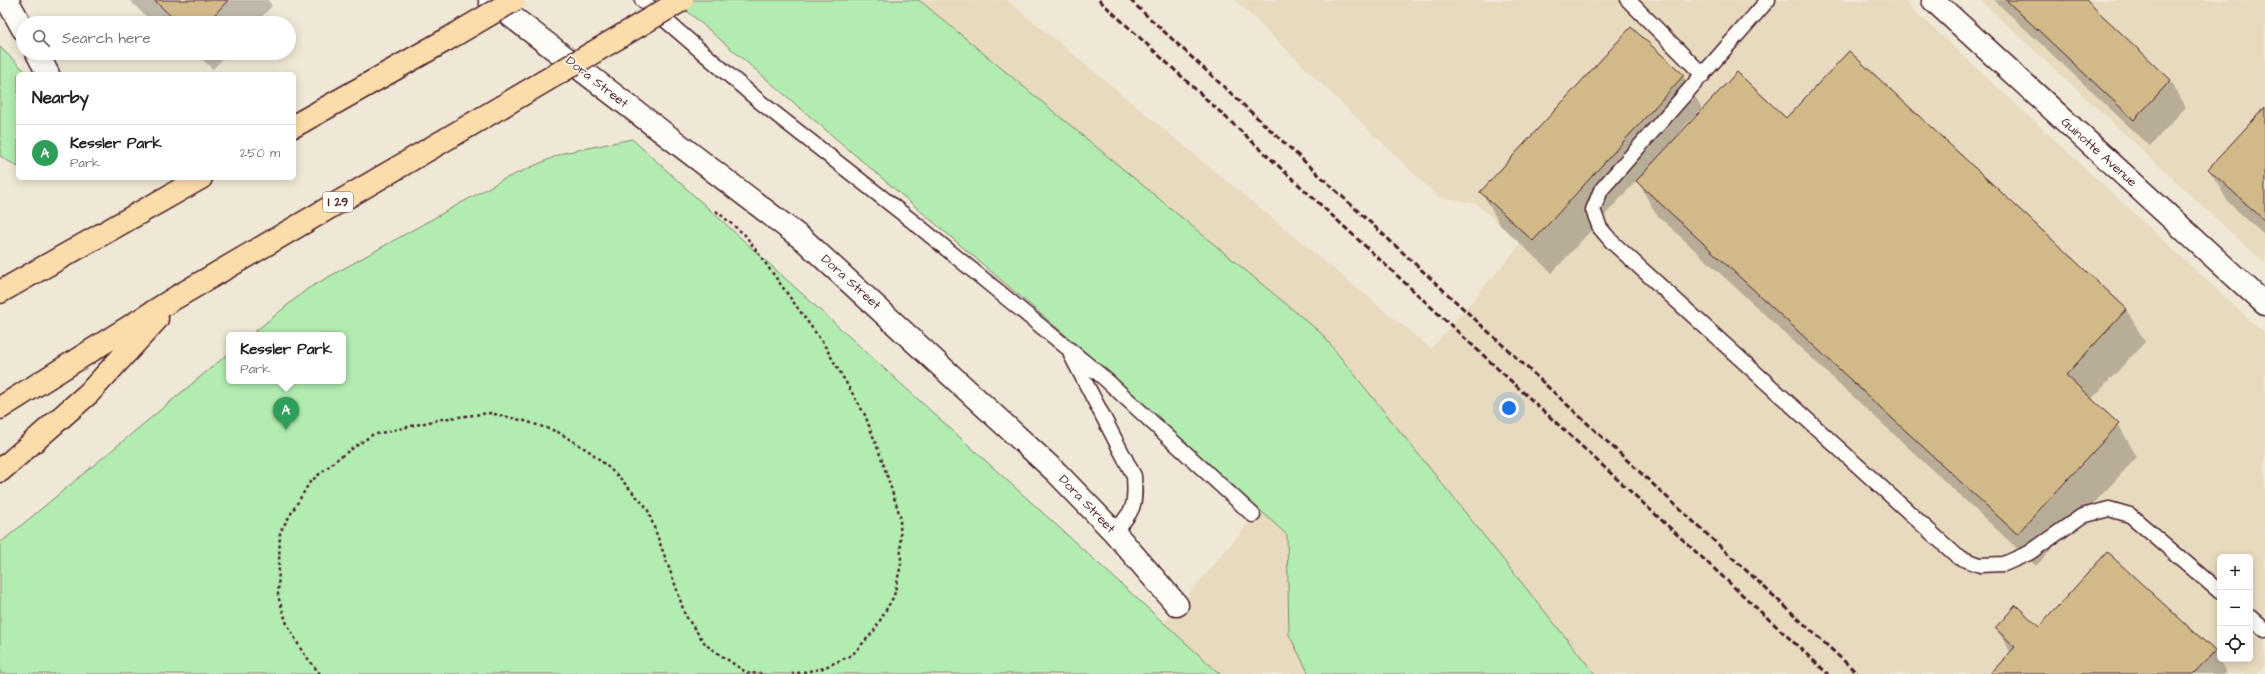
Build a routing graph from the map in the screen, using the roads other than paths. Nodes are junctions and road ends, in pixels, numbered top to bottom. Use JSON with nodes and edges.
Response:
{"nodes":[{"id":1,"x":7,"y":0,"type":"edge"},
{"id":2,"x":490,"y":0,"type":"edge"},
{"id":3,"x":514,"y":0,"type":"edge"},
{"id":4,"x":642,"y":0,"type":"edge"},
{"id":5,"x":682,"y":0,"type":"edge"},
{"id":6,"x":1628,"y":0,"type":"edge"},
{"id":7,"x":1768,"y":0,"type":"edge"},
{"id":8,"x":1933,"y":0,"type":"edge"},
{"id":9,"x":16,"y":16,"type":"edge"},
{"id":10,"x":41,"y":60,"type":"edge"},
{"id":11,"x":47,"y":72,"type":"edge"},
{"id":12,"x":1704,"y":75,"type":"junction"},
{"id":13,"x":296,"y":125,"type":"edge"},
{"id":14,"x":197,"y":180,"type":"edge"},
{"id":15,"x":0,"y":292,"type":"edge"},
{"id":16,"x":175,"y":298,"type":"junction"},
{"id":17,"x":2265,"y":304,"type":"edge"},
{"id":18,"x":1068,"y":350,"type":"junction"},
{"id":19,"x":0,"y":408,"type":"edge"},
{"id":20,"x":0,"y":471,"type":"edge"},
{"id":21,"x":1253,"y":516,"type":"dead end"},
{"id":22,"x":1114,"y":532,"type":"junction"},
{"id":23,"x":2218,"y":590,"type":"edge"},
{"id":24,"x":1177,"y":605,"type":"dead end"},
{"id":25,"x":2253,"y":620,"type":"edge"},
{"id":26,"x":2265,"y":630,"type":"edge"}],
"edges":[{"from":1,"to":9,"type":"street"},
{"from":2,"to":22,"type":"street","name":"Dora Street"},
{"from":3,"to":13,"type":"highway","bridge":true},
{"from":4,"to":18,"type":"lane"},
{"from":5,"to":16,"type":"highway","number":"I 29","bridge":true},
{"from":6,"to":12,"type":"lane"},
{"from":7,"to":12,"type":"lane"},
{"from":8,"to":17,"type":"street","name":"Guinotte Avenue"},
{"from":10,"to":11,"type":"street"},
{"from":12,"to":23,"type":"lane"},
{"from":14,"to":15,"type":"highway"},
{"from":16,"to":19,"type":"highway","number":"I 29"},
{"from":16,"to":20,"type":"highway"},
{"from":18,"to":21,"type":"lane"},
{"from":18,"to":22,"type":"lane"},
{"from":22,"to":24,"type":"street","name":"Dora Street"},
{"from":25,"to":26,"type":"lane"}]}
